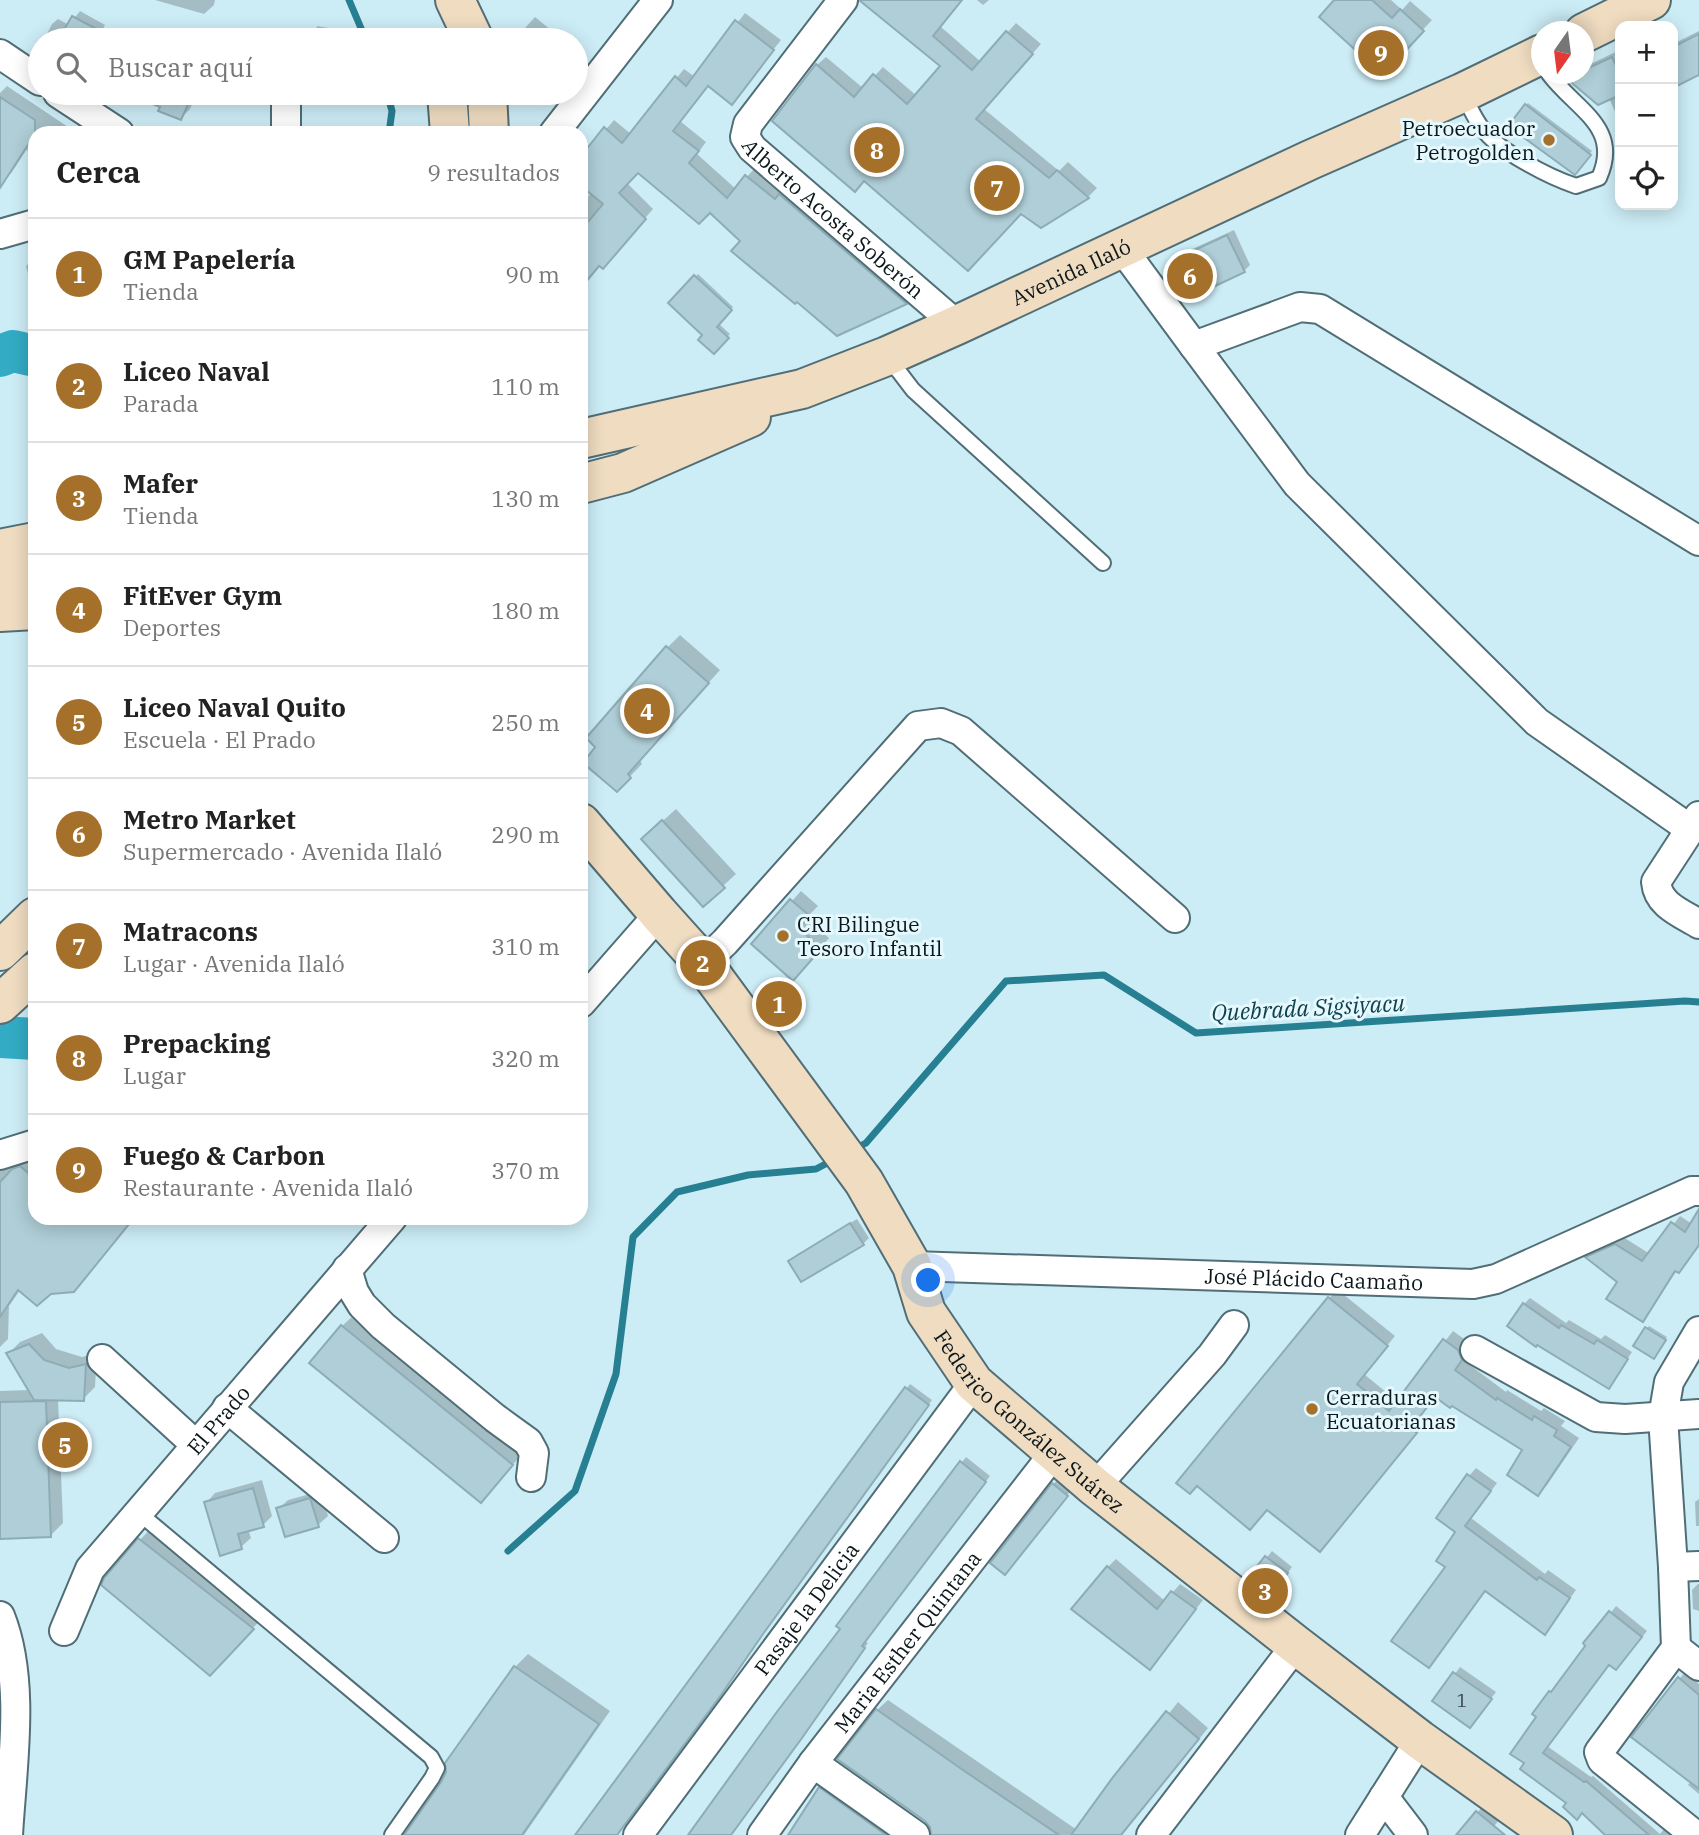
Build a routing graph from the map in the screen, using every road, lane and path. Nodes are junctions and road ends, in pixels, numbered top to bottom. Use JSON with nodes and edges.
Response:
{"nodes":[{"id":1,"x":438,"y":0,"type":"edge"},
{"id":2,"x":455,"y":0,"type":"edge"},
{"id":3,"x":658,"y":0,"type":"edge"},
{"id":4,"x":843,"y":0,"type":"edge"},
{"id":5,"x":1651,"y":0,"type":"edge"},
{"id":6,"x":448,"y":28,"type":"edge"},
{"id":7,"x":468,"y":28,"type":"edge"},
{"id":8,"x":1594,"y":28,"type":"edge"},
{"id":9,"x":0,"y":54,"type":"edge"},
{"id":10,"x":1531,"y":59,"type":"edge"},
{"id":11,"x":28,"y":73,"type":"edge"},
{"id":12,"x":1557,"y":84,"type":"edge"},
{"id":13,"x":588,"y":90,"type":"edge"},
{"id":14,"x":1462,"y":93,"type":"junction"},
{"id":15,"x":76,"y":105,"type":"edge"},
{"id":16,"x":286,"y":105,"type":"edge"},
{"id":17,"x":448,"y":105,"type":"edge"},
{"id":18,"x":461,"y":105,"type":"edge"},
{"id":19,"x":488,"y":105,"type":"edge"},
{"id":20,"x":576,"y":105,"type":"edge"},
{"id":21,"x":108,"y":126,"type":"edge"},
{"id":22,"x":286,"y":126,"type":"edge"},
{"id":23,"x":449,"y":126,"type":"edge"},
{"id":24,"x":462,"y":126,"type":"edge"},
{"id":25,"x":489,"y":126,"type":"edge"},
{"id":26,"x":559,"y":126,"type":"edge"},
{"id":27,"x":28,"y":226,"type":"edge"},
{"id":28,"x":0,"y":234,"type":"edge"},
{"id":29,"x":1121,"y":247,"type":"junction"},
{"id":30,"x":957,"y":325,"type":"junction"},
{"id":31,"x":1194,"y":346,"type":"junction"},
{"id":32,"x":887,"y":356,"type":"junction"},
{"id":33,"x":802,"y":388,"type":"junction"},
{"id":34,"x":588,"y":437,"type":"edge"},
{"id":35,"x":588,"y":482,"type":"edge"},
{"id":36,"x":1699,"y":541,"type":"edge"},
{"id":37,"x":28,"y":543,"type":"edge"},
{"id":38,"x":0,"y":549,"type":"edge"},
{"id":39,"x":1102,"y":564,"type":"dead end"},
{"id":40,"x":28,"y":573,"type":"edge"},
{"id":41,"x":0,"y":579,"type":"edge"},
{"id":42,"x":28,"y":610,"type":"edge"},
{"id":43,"x":0,"y":612,"type":"edge"},
{"id":44,"x":1695,"y":822,"type":"edge"},
{"id":45,"x":588,"y":831,"type":"edge"},
{"id":46,"x":659,"y":914,"type":"junction"},
{"id":47,"x":1175,"y":918,"type":"dead end"},
{"id":48,"x":28,"y":924,"type":"edge"},
{"id":49,"x":1699,"y":925,"type":"edge"},
{"id":50,"x":0,"y":951,"type":"edge"},
{"id":51,"x":704,"y":963,"type":"junction"},
{"id":52,"x":28,"y":978,"type":"edge"},
{"id":53,"x":588,"y":995,"type":"edge"},
{"id":54,"x":0,"y":1004,"type":"edge"},
{"id":55,"x":28,"y":1146,"type":"edge"},
{"id":56,"x":0,"y":1155,"type":"edge"},
{"id":57,"x":1699,"y":1191,"type":"edge"},
{"id":58,"x":386,"y":1225,"type":"edge"},
{"id":59,"x":912,"y":1266,"type":"junction"},
{"id":60,"x":347,"y":1269,"type":"junction"},
{"id":61,"x":1234,"y":1325,"type":"dead end"},
{"id":62,"x":1699,"y":1331,"type":"edge"},
{"id":63,"x":1475,"y":1350,"type":"dead end"},
{"id":64,"x":102,"y":1359,"type":"dead end"},
{"id":65,"x":974,"y":1383,"type":"junction"},
{"id":66,"x":228,"y":1408,"type":"junction"},
{"id":67,"x":1699,"y":1414,"type":"edge"},
{"id":68,"x":1663,"y":1417,"type":"junction"},
{"id":69,"x":196,"y":1445,"type":"junction"},
{"id":70,"x":1055,"y":1452,"type":"junction"},
{"id":71,"x":531,"y":1477,"type":"dead end"},
{"id":72,"x":1095,"y":1487,"type":"junction"},
{"id":73,"x":139,"y":1513,"type":"junction"},
{"id":74,"x":384,"y":1538,"type":"dead end"},
{"id":75,"x":1686,"y":1566,"type":"edge"},
{"id":76,"x":0,"y":1616,"type":"edge"},
{"id":77,"x":64,"y":1631,"type":"dead end"},
{"id":78,"x":1296,"y":1645,"type":"junction"},
{"id":79,"x":1675,"y":1648,"type":"junction"},
{"id":80,"x":1699,"y":1666,"type":"edge"},
{"id":81,"x":1420,"y":1740,"type":"junction"},
{"id":82,"x":813,"y":1763,"type":"junction"},
{"id":83,"x":1384,"y":1797,"type":"junction"},
{"id":84,"x":8,"y":1835,"type":"edge"},
{"id":85,"x":392,"y":1835,"type":"edge"},
{"id":86,"x":638,"y":1835,"type":"edge"},
{"id":87,"x":762,"y":1835,"type":"edge"},
{"id":88,"x":915,"y":1835,"type":"edge"},
{"id":89,"x":1151,"y":1835,"type":"edge"},
{"id":90,"x":1360,"y":1835,"type":"edge"},
{"id":91,"x":1413,"y":1835,"type":"edge"},
{"id":92,"x":1553,"y":1835,"type":"edge"},
{"id":93,"x":1695,"y":1835,"type":"edge"}],
"edges":[{"from":1,"to":6,"type":"street"},
{"from":2,"to":7,"type":"street"},
{"from":3,"to":13,"type":"street"},
{"from":4,"to":30,"type":"street","name":"Alberto Acosta Soberón"},
{"from":5,"to":8,"type":"street"},
{"from":9,"to":11,"type":"street"},
{"from":10,"to":14,"type":"street","name":"Avenida Ilaló"},
{"from":12,"to":14,"type":"lane"},
{"from":14,"to":29,"type":"street","name":"Avenida Ilaló"},
{"from":15,"to":21,"type":"street"},
{"from":16,"to":22,"type":"street"},
{"from":17,"to":23,"type":"street"},
{"from":18,"to":24,"type":"street"},
{"from":19,"to":25,"type":"street"},
{"from":20,"to":26,"type":"street"},
{"from":27,"to":28,"type":"street"},
{"from":29,"to":30,"type":"street","name":"Avenida Ilaló"},
{"from":29,"to":31,"type":"street"},
{"from":30,"to":32,"type":"street","name":"Avenida Ilaló"},
{"from":31,"to":36,"type":"street"},
{"from":31,"to":44,"type":"street"},
{"from":32,"to":33,"type":"street","name":"Avenida Ilaló"},
{"from":32,"to":39,"type":"lane"},
{"from":33,"to":34,"type":"street","name":"Avenida Ilaló"},
{"from":33,"to":35,"type":"street"},
{"from":37,"to":38,"type":"street"},
{"from":40,"to":41,"type":"street"},
{"from":42,"to":43,"type":"street"},
{"from":44,"to":49,"type":"street"},
{"from":45,"to":46,"type":"street","name":"Federico González Suárez"},
{"from":46,"to":51,"type":"street","name":"Federico González Suárez"},
{"from":46,"to":53,"type":"street"},
{"from":47,"to":51,"type":"street"},
{"from":48,"to":50,"type":"street"},
{"from":51,"to":59,"type":"street","name":"Federico González Suárez"},
{"from":52,"to":54,"type":"street"},
{"from":55,"to":56,"type":"street"},
{"from":57,"to":59,"type":"street","name":"José Plácido Caamaño"},
{"from":58,"to":60,"type":"street","name":"El Prado"},
{"from":59,"to":65,"type":"street","name":"Federico González Suárez"},
{"from":60,"to":66,"type":"street","name":"El Prado"},
{"from":60,"to":71,"type":"street"},
{"from":61,"to":72,"type":"street"},
{"from":62,"to":68,"type":"street"},
{"from":63,"to":68,"type":"street"},
{"from":64,"to":69,"type":"street"},
{"from":65,"to":70,"type":"street","name":"Federico González Suárez"},
{"from":65,"to":86,"type":"street","name":"Pasaje la Delicia"},
{"from":66,"to":69,"type":"street","name":"El Prado"},
{"from":66,"to":74,"type":"street"},
{"from":67,"to":68,"type":"street"},
{"from":68,"to":75,"type":"street"},
{"from":69,"to":73,"type":"street","name":"El Prado"},
{"from":70,"to":72,"type":"street","name":"Federico González Suárez"},
{"from":70,"to":82,"type":"street","name":"Maria Esther Quintana"},
{"from":72,"to":78,"type":"street","name":"Federico González Suárez"},
{"from":73,"to":77,"type":"street","name":"El Prado"},
{"from":73,"to":85,"type":"lane"},
{"from":75,"to":79,"type":"street"},
{"from":76,"to":84,"type":"street"},
{"from":78,"to":81,"type":"street","name":"Federico González Suárez"},
{"from":78,"to":89,"type":"street"},
{"from":79,"to":80,"type":"street"},
{"from":79,"to":93,"type":"street"},
{"from":81,"to":83,"type":"street"},
{"from":81,"to":92,"type":"street","name":"Federico González Suárez"},
{"from":82,"to":87,"type":"street","name":"Maria Esther Quintana"},
{"from":82,"to":88,"type":"street"},
{"from":83,"to":90,"type":"street"},
{"from":83,"to":91,"type":"street"}]}
